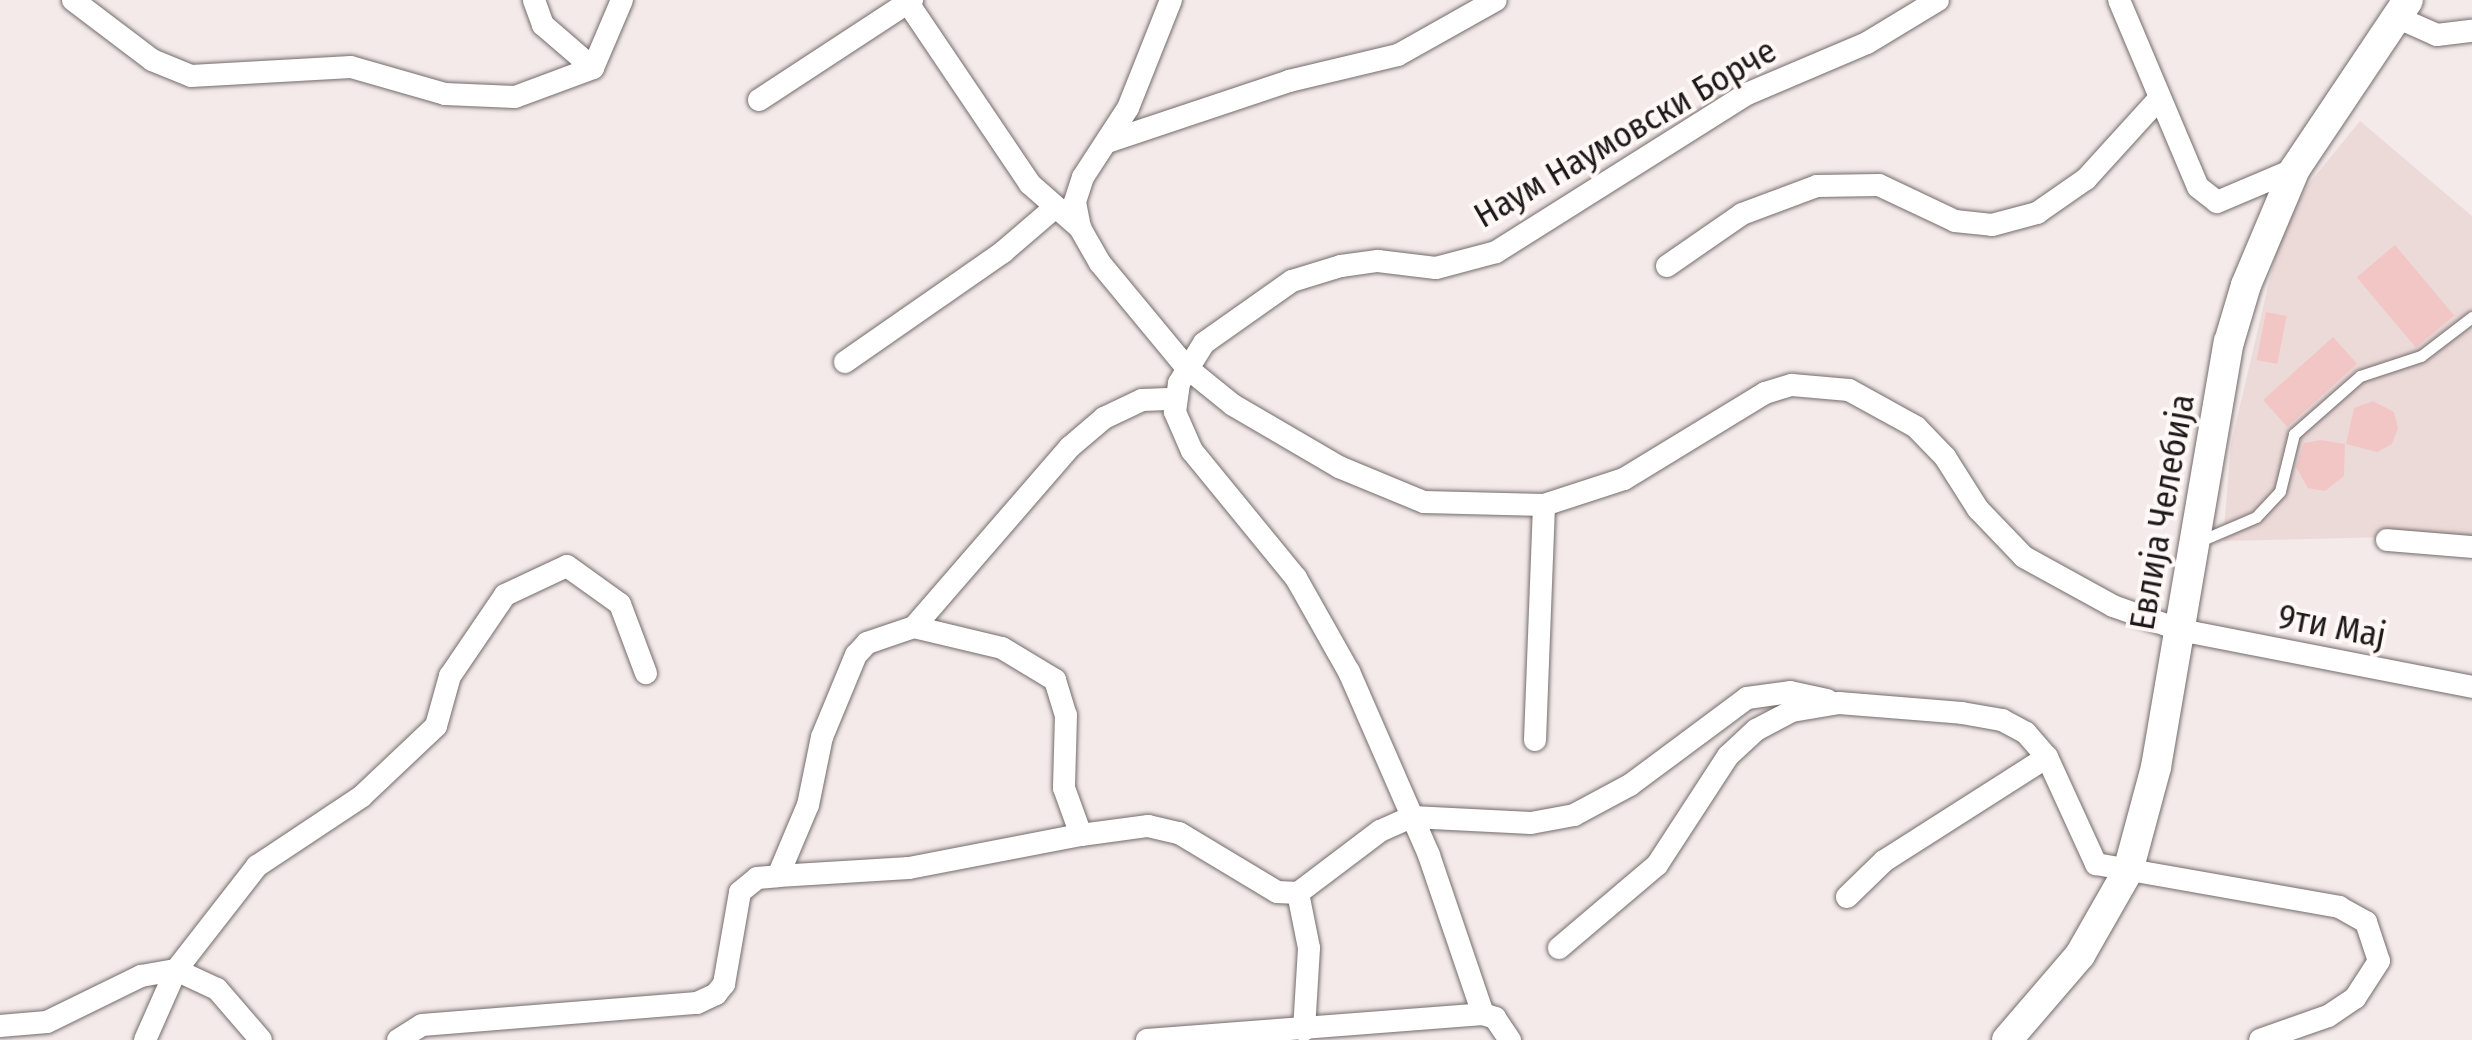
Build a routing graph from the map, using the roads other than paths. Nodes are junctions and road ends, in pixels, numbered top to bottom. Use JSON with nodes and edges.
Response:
{"nodes":[{"id":1,"x":73,"y":0,"type":"edge"},
{"id":2,"x":534,"y":0,"type":"edge"},
{"id":3,"x":622,"y":0,"type":"edge"},
{"id":4,"x":1171,"y":0,"type":"edge"},
{"id":5,"x":1496,"y":0,"type":"edge"},
{"id":6,"x":1938,"y":0,"type":"edge"},
{"id":7,"x":2119,"y":0,"type":"edge"},
{"id":8,"x":910,"y":2,"type":"edge"},
{"id":9,"x":2404,"y":9,"type":"edge"},
{"id":10,"x":2472,"y":31,"type":"edge"},
{"id":11,"x":593,"y":68,"type":"junction"},
{"id":12,"x":759,"y":100,"type":"dead end"},
{"id":13,"x":2157,"y":101,"type":"junction"},
{"id":14,"x":1106,"y":142,"type":"junction"},
{"id":15,"x":2295,"y":169,"type":"junction"},
{"id":16,"x":1053,"y":209,"type":"junction"},
{"id":17,"x":1080,"y":228,"type":"junction"},
{"id":18,"x":1667,"y":266,"type":"dead end"},
{"id":19,"x":2472,"y":318,"type":"edge"},
{"id":20,"x":845,"y":362,"type":"dead end"},
{"id":21,"x":1186,"y":367,"type":"junction"},
{"id":22,"x":1175,"y":399,"type":"junction"},
{"id":23,"x":1544,"y":505,"type":"junction"},
{"id":24,"x":2387,"y":540,"type":"dead end"},
{"id":25,"x":2194,"y":543,"type":"junction"},
{"id":26,"x":2472,"y":547,"type":"edge"},
{"id":27,"x":914,"y":628,"type":"junction"},
{"id":28,"x":2180,"y":630,"type":"junction"},
{"id":29,"x":646,"y":673,"type":"dead end"},
{"id":30,"x":2472,"y":687,"type":"edge"},
{"id":31,"x":1839,"y":703,"type":"junction"},
{"id":32,"x":1535,"y":740,"type":"dead end"},
{"id":33,"x":2046,"y":757,"type":"junction"},
{"id":34,"x":1412,"y":818,"type":"junction"},
{"id":35,"x":1082,"y":835,"type":"junction"},
{"id":36,"x":2128,"y":871,"type":"junction"},
{"id":37,"x":778,"y":876,"type":"junction"},
{"id":38,"x":1298,"y":893,"type":"junction"},
{"id":39,"x":1847,"y":897,"type":"dead end"},
{"id":40,"x":1559,"y":948,"type":"dead end"},
{"id":41,"x":176,"y":970,"type":"junction"},
{"id":42,"x":1484,"y":1014,"type":"junction"},
{"id":43,"x":0,"y":1026,"type":"edge"},
{"id":44,"x":1304,"y":1030,"type":"junction"},
{"id":45,"x":145,"y":1040,"type":"edge"},
{"id":46,"x":261,"y":1040,"type":"edge"},
{"id":47,"x":398,"y":1040,"type":"edge"},
{"id":48,"x":1147,"y":1040,"type":"edge"},
{"id":49,"x":1510,"y":1040,"type":"edge"},
{"id":50,"x":2007,"y":1040,"type":"edge"},
{"id":51,"x":2260,"y":1040,"type":"edge"}],
"edges":[{"from":1,"to":11,"type":"street"},
{"from":2,"to":11,"type":"street"},
{"from":3,"to":11,"type":"street"},
{"from":4,"to":14,"type":"street"},
{"from":5,"to":14,"type":"street"},
{"from":6,"to":21,"type":"street","name":"Наум Наумовски Борче"},
{"from":7,"to":13,"type":"street"},
{"from":8,"to":12,"type":"street"},
{"from":8,"to":16,"type":"street"},
{"from":9,"to":10,"type":"street"},
{"from":9,"to":15,"type":"street","name":"Евлија Челебија"},
{"from":13,"to":15,"type":"street"},
{"from":13,"to":18,"type":"street"},
{"from":14,"to":17,"type":"street"},
{"from":15,"to":25,"type":"street","name":"Евлија Челебија"},
{"from":16,"to":17,"type":"street"},
{"from":16,"to":20,"type":"street"},
{"from":17,"to":21,"type":"street","name":"9ти Мај"},
{"from":19,"to":25,"type":"lane"},
{"from":21,"to":22,"type":"street"},
{"from":21,"to":23,"type":"street","name":"9ти Мај"},
{"from":22,"to":27,"type":"street"},
{"from":22,"to":34,"type":"street"},
{"from":23,"to":28,"type":"street","name":"9ти Мај"},
{"from":23,"to":32,"type":"street"},
{"from":24,"to":26,"type":"street"},
{"from":25,"to":28,"type":"street","name":"Евлија Челебија"},
{"from":27,"to":35,"type":"street"},
{"from":27,"to":37,"type":"street"},
{"from":28,"to":30,"type":"street","name":"9ти Мај"},
{"from":28,"to":36,"type":"street","name":"Евлија Челебија"},
{"from":29,"to":41,"type":"street"},
{"from":31,"to":33,"type":"street"},
{"from":31,"to":34,"type":"street"},
{"from":31,"to":40,"type":"street"},
{"from":33,"to":36,"type":"street"},
{"from":33,"to":39,"type":"street"},
{"from":34,"to":38,"type":"street"},
{"from":34,"to":42,"type":"street"},
{"from":35,"to":37,"type":"street"},
{"from":35,"to":38,"type":"street"},
{"from":36,"to":50,"type":"street","name":"Евлија Челебија"},
{"from":36,"to":51,"type":"street"},
{"from":37,"to":47,"type":"street"},
{"from":38,"to":44,"type":"street"},
{"from":41,"to":43,"type":"street"},
{"from":41,"to":45,"type":"street"},
{"from":41,"to":46,"type":"street"},
{"from":42,"to":44,"type":"street"},
{"from":42,"to":49,"type":"street"},
{"from":44,"to":48,"type":"street"}]}
